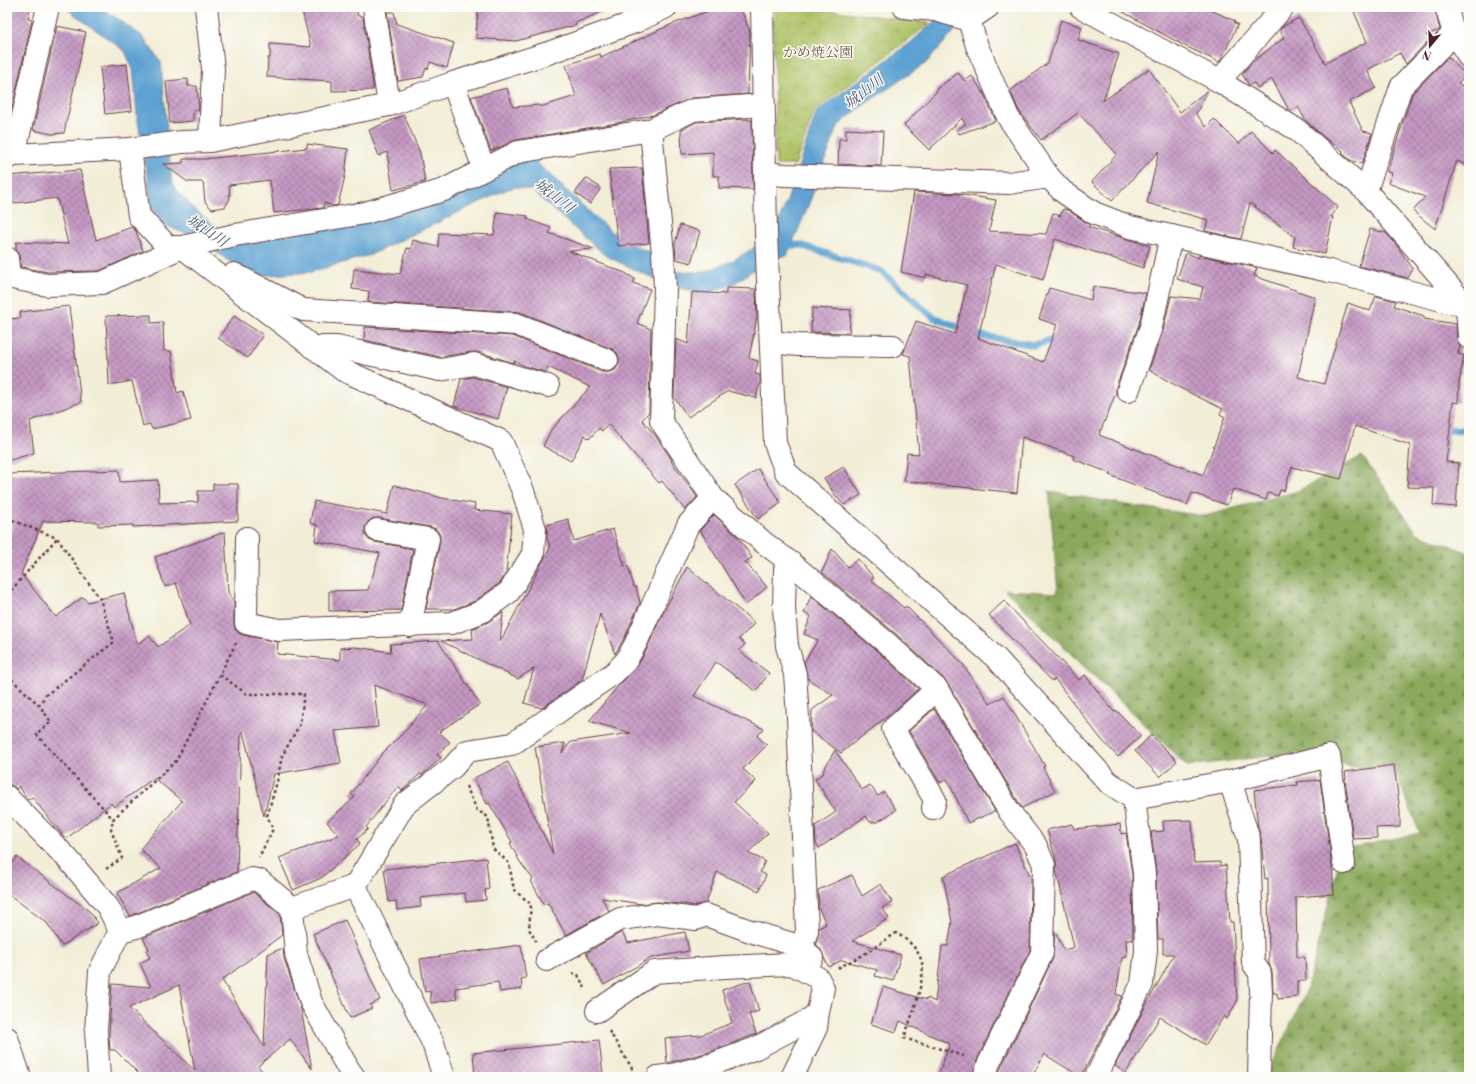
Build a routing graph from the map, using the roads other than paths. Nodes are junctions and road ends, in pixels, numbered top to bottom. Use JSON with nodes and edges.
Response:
{"nodes":[{"id":1,"x":206,"y":7,"type":"edge"},
{"id":2,"x":374,"y":7,"type":"edge"},
{"id":3,"x":666,"y":7,"type":"edge"},
{"id":4,"x":762,"y":7,"type":"edge"},
{"id":5,"x":904,"y":7,"type":"edge"},
{"id":6,"x":988,"y":7,"type":"edge"},
{"id":7,"x":1081,"y":7,"type":"edge"},
{"id":8,"x":1283,"y":7,"type":"edge"},
{"id":9,"x":1446,"y":7,"type":"edge"},
{"id":10,"x":47,"y":10,"type":"edge"},
{"id":11,"x":937,"y":10,"type":"edge"},
{"id":12,"x":968,"y":20,"type":"junction"},
{"id":13,"x":1454,"y":33,"type":"junction"},
{"id":14,"x":1469,"y":58,"type":"edge"},
{"id":15,"x":1219,"y":81,"type":"junction"},
{"id":16,"x":453,"y":83,"type":"junction"},
{"id":17,"x":390,"y":105,"type":"junction"},
{"id":18,"x":763,"y":105,"type":"junction"},
{"id":19,"x":651,"y":130,"type":"junction"},
{"id":20,"x":210,"y":141,"type":"junction"},
{"id":21,"x":130,"y":149,"type":"junction"},
{"id":22,"x":10,"y":157,"type":"edge"},
{"id":23,"x":484,"y":169,"type":"junction"},
{"id":24,"x":775,"y":174,"type":"junction"},
{"id":25,"x":1048,"y":177,"type":"junction"},
{"id":26,"x":1366,"y":191,"type":"junction"},
{"id":27,"x":1172,"y":236,"type":"junction"},
{"id":28,"x":191,"y":245,"type":"junction"},
{"id":29,"x":8,"y":271,"type":"edge"},
{"id":30,"x":1468,"y":307,"type":"edge"},
{"id":31,"x":1469,"y":338,"type":"edge"},
{"id":32,"x":771,"y":340,"type":"junction"},
{"id":33,"x":893,"y":346,"type":"dead end"},
{"id":34,"x":312,"y":347,"type":"junction"},
{"id":35,"x":607,"y":360,"type":"dead end"},
{"id":36,"x":548,"y":386,"type":"dead end"},
{"id":37,"x":1128,"y":391,"type":"dead end"},
{"id":38,"x":713,"y":498,"type":"junction"},
{"id":39,"x":377,"y":530,"type":"dead end"},
{"id":40,"x":247,"y":538,"type":"dead end"},
{"id":41,"x":791,"y":562,"type":"junction"},
{"id":42,"x":410,"y":626,"type":"junction"},
{"id":43,"x":937,"y":689,"type":"junction"},
{"id":44,"x":1230,"y":781,"type":"junction"},
{"id":45,"x":7,"y":797,"type":"edge"},
{"id":46,"x":1134,"y":799,"type":"junction"},
{"id":47,"x":933,"y":808,"type":"dead end"},
{"id":48,"x":1344,"y":863,"type":"dead end"},
{"id":49,"x":355,"y":886,"type":"junction"},
{"id":50,"x":292,"y":908,"type":"junction"},
{"id":51,"x":120,"y":931,"type":"junction"},
{"id":52,"x":802,"y":947,"type":"junction"},
{"id":53,"x":547,"y":960,"type":"road end"},
{"id":54,"x":818,"y":978,"type":"junction"},
{"id":55,"x":597,"y":1011,"type":"road end"},
{"id":56,"x":818,"y":1012,"type":"junction"},
{"id":57,"x":7,"y":1038,"type":"edge"},
{"id":58,"x":986,"y":1070,"type":"edge"},
{"id":59,"x":18,"y":1077,"type":"edge"},
{"id":60,"x":99,"y":1077,"type":"edge"},
{"id":61,"x":354,"y":1077,"type":"edge"},
{"id":62,"x":444,"y":1077,"type":"edge"},
{"id":63,"x":658,"y":1077,"type":"edge"},
{"id":64,"x":792,"y":1077,"type":"edge"},
{"id":65,"x":1096,"y":1077,"type":"edge"},
{"id":66,"x":1259,"y":1077,"type":"edge"}],
"edges":[{"from":1,"to":20,"type":"street"},
{"from":2,"to":17,"type":"street"},
{"from":3,"to":16,"type":"street"},
{"from":4,"to":18,"type":"street"},
{"from":5,"to":11,"type":"street"},
{"from":6,"to":12,"type":"street"},
{"from":7,"to":15,"type":"street"},
{"from":8,"to":15,"type":"street"},
{"from":9,"to":13,"type":"street"},
{"from":10,"to":22,"type":"street"},
{"from":11,"to":12,"type":"street"},
{"from":12,"to":25,"type":"street"},
{"from":13,"to":14,"type":"street"},
{"from":13,"to":26,"type":"street"},
{"from":15,"to":26,"type":"street"},
{"from":16,"to":17,"type":"street"},
{"from":16,"to":23,"type":"street"},
{"from":17,"to":20,"type":"street"},
{"from":18,"to":19,"type":"street"},
{"from":18,"to":24,"type":"street"},
{"from":19,"to":23,"type":"street"},
{"from":19,"to":38,"type":"street"},
{"from":20,"to":21,"type":"street"},
{"from":21,"to":22,"type":"street"},
{"from":21,"to":28,"type":"street"},
{"from":23,"to":28,"type":"street"},
{"from":24,"to":25,"type":"street"},
{"from":24,"to":32,"type":"street"},
{"from":25,"to":27,"type":"street"},
{"from":26,"to":30,"type":"street"},
{"from":27,"to":30,"type":"street"},
{"from":27,"to":37,"type":"street"},
{"from":28,"to":29,"type":"street"},
{"from":28,"to":34,"type":"street"},
{"from":28,"to":35,"type":"street"},
{"from":30,"to":31,"type":"street"},
{"from":32,"to":33,"type":"street"},
{"from":32,"to":46,"type":"street"},
{"from":34,"to":36,"type":"street"},
{"from":34,"to":42,"type":"street"},
{"from":38,"to":41,"type":"street"},
{"from":38,"to":49,"type":"street"},
{"from":39,"to":42,"type":"street"},
{"from":40,"to":42,"type":"street"},
{"from":41,"to":43,"type":"street"},
{"from":41,"to":52,"type":"street"},
{"from":43,"to":47,"type":"street"},
{"from":43,"to":58,"type":"street"},
{"from":44,"to":46,"type":"street"},
{"from":44,"to":48,"type":"street"},
{"from":44,"to":66,"type":"street"},
{"from":45,"to":51,"type":"street"},
{"from":46,"to":65,"type":"street"},
{"from":49,"to":50,"type":"street"},
{"from":49,"to":62,"type":"street"},
{"from":50,"to":51,"type":"street"},
{"from":50,"to":61,"type":"street"},
{"from":51,"to":60,"type":"street"},
{"from":52,"to":53,"type":"street"},
{"from":52,"to":54,"type":"street"},
{"from":54,"to":55,"type":"street"},
{"from":54,"to":56,"type":"street"},
{"from":56,"to":63,"type":"street"},
{"from":56,"to":64,"type":"street"},
{"from":57,"to":59,"type":"street"}]}
